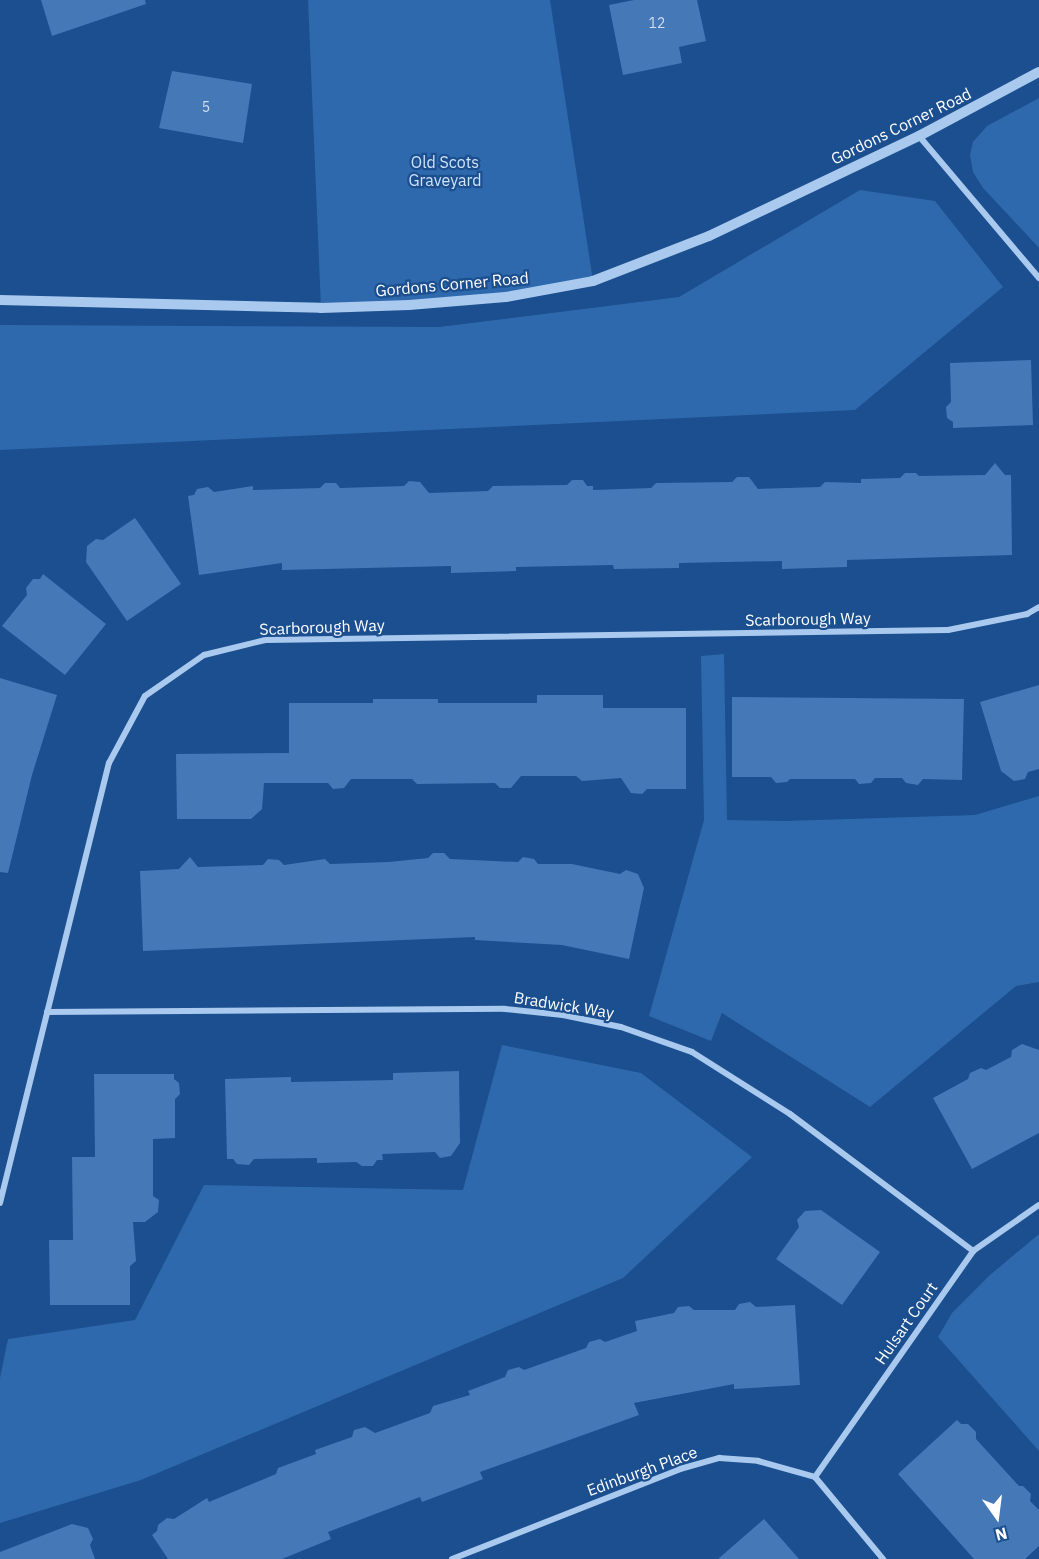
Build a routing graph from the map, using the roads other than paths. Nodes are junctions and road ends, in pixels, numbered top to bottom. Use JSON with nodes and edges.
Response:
{"nodes":[{"id":1,"x":1039,"y":72,"type":"edge"},
{"id":2,"x":919,"y":136,"type":"junction"},
{"id":3,"x":1039,"y":278,"type":"edge"},
{"id":4,"x":0,"y":300,"type":"edge"},
{"id":5,"x":1039,"y":607,"type":"edge"},
{"id":6,"x":47,"y":1012,"type":"junction"},
{"id":7,"x":0,"y":1203,"type":"edge"},
{"id":8,"x":1039,"y":1205,"type":"edge"},
{"id":9,"x":974,"y":1251,"type":"junction"},
{"id":10,"x":815,"y":1477,"type":"junction"},
{"id":11,"x":452,"y":1559,"type":"edge"},
{"id":12,"x":883,"y":1559,"type":"edge"}],
"edges":[{"from":1,"to":2,"type":"street","name":"Gordons Corner Road"},
{"from":2,"to":3,"type":"street"},
{"from":2,"to":4,"type":"street","name":"Gordons Corner Road"},
{"from":5,"to":6,"type":"street","name":"Scarborough Way"},
{"from":6,"to":7,"type":"street","name":"Scarborough Way"},
{"from":6,"to":9,"type":"street","name":"Bradwick Way"},
{"from":8,"to":9,"type":"street","name":"Hulsart Court"},
{"from":9,"to":10,"type":"street","name":"Hulsart Court"},
{"from":10,"to":11,"type":"street","name":"Edinburgh Place"},
{"from":10,"to":12,"type":"street"}]}
